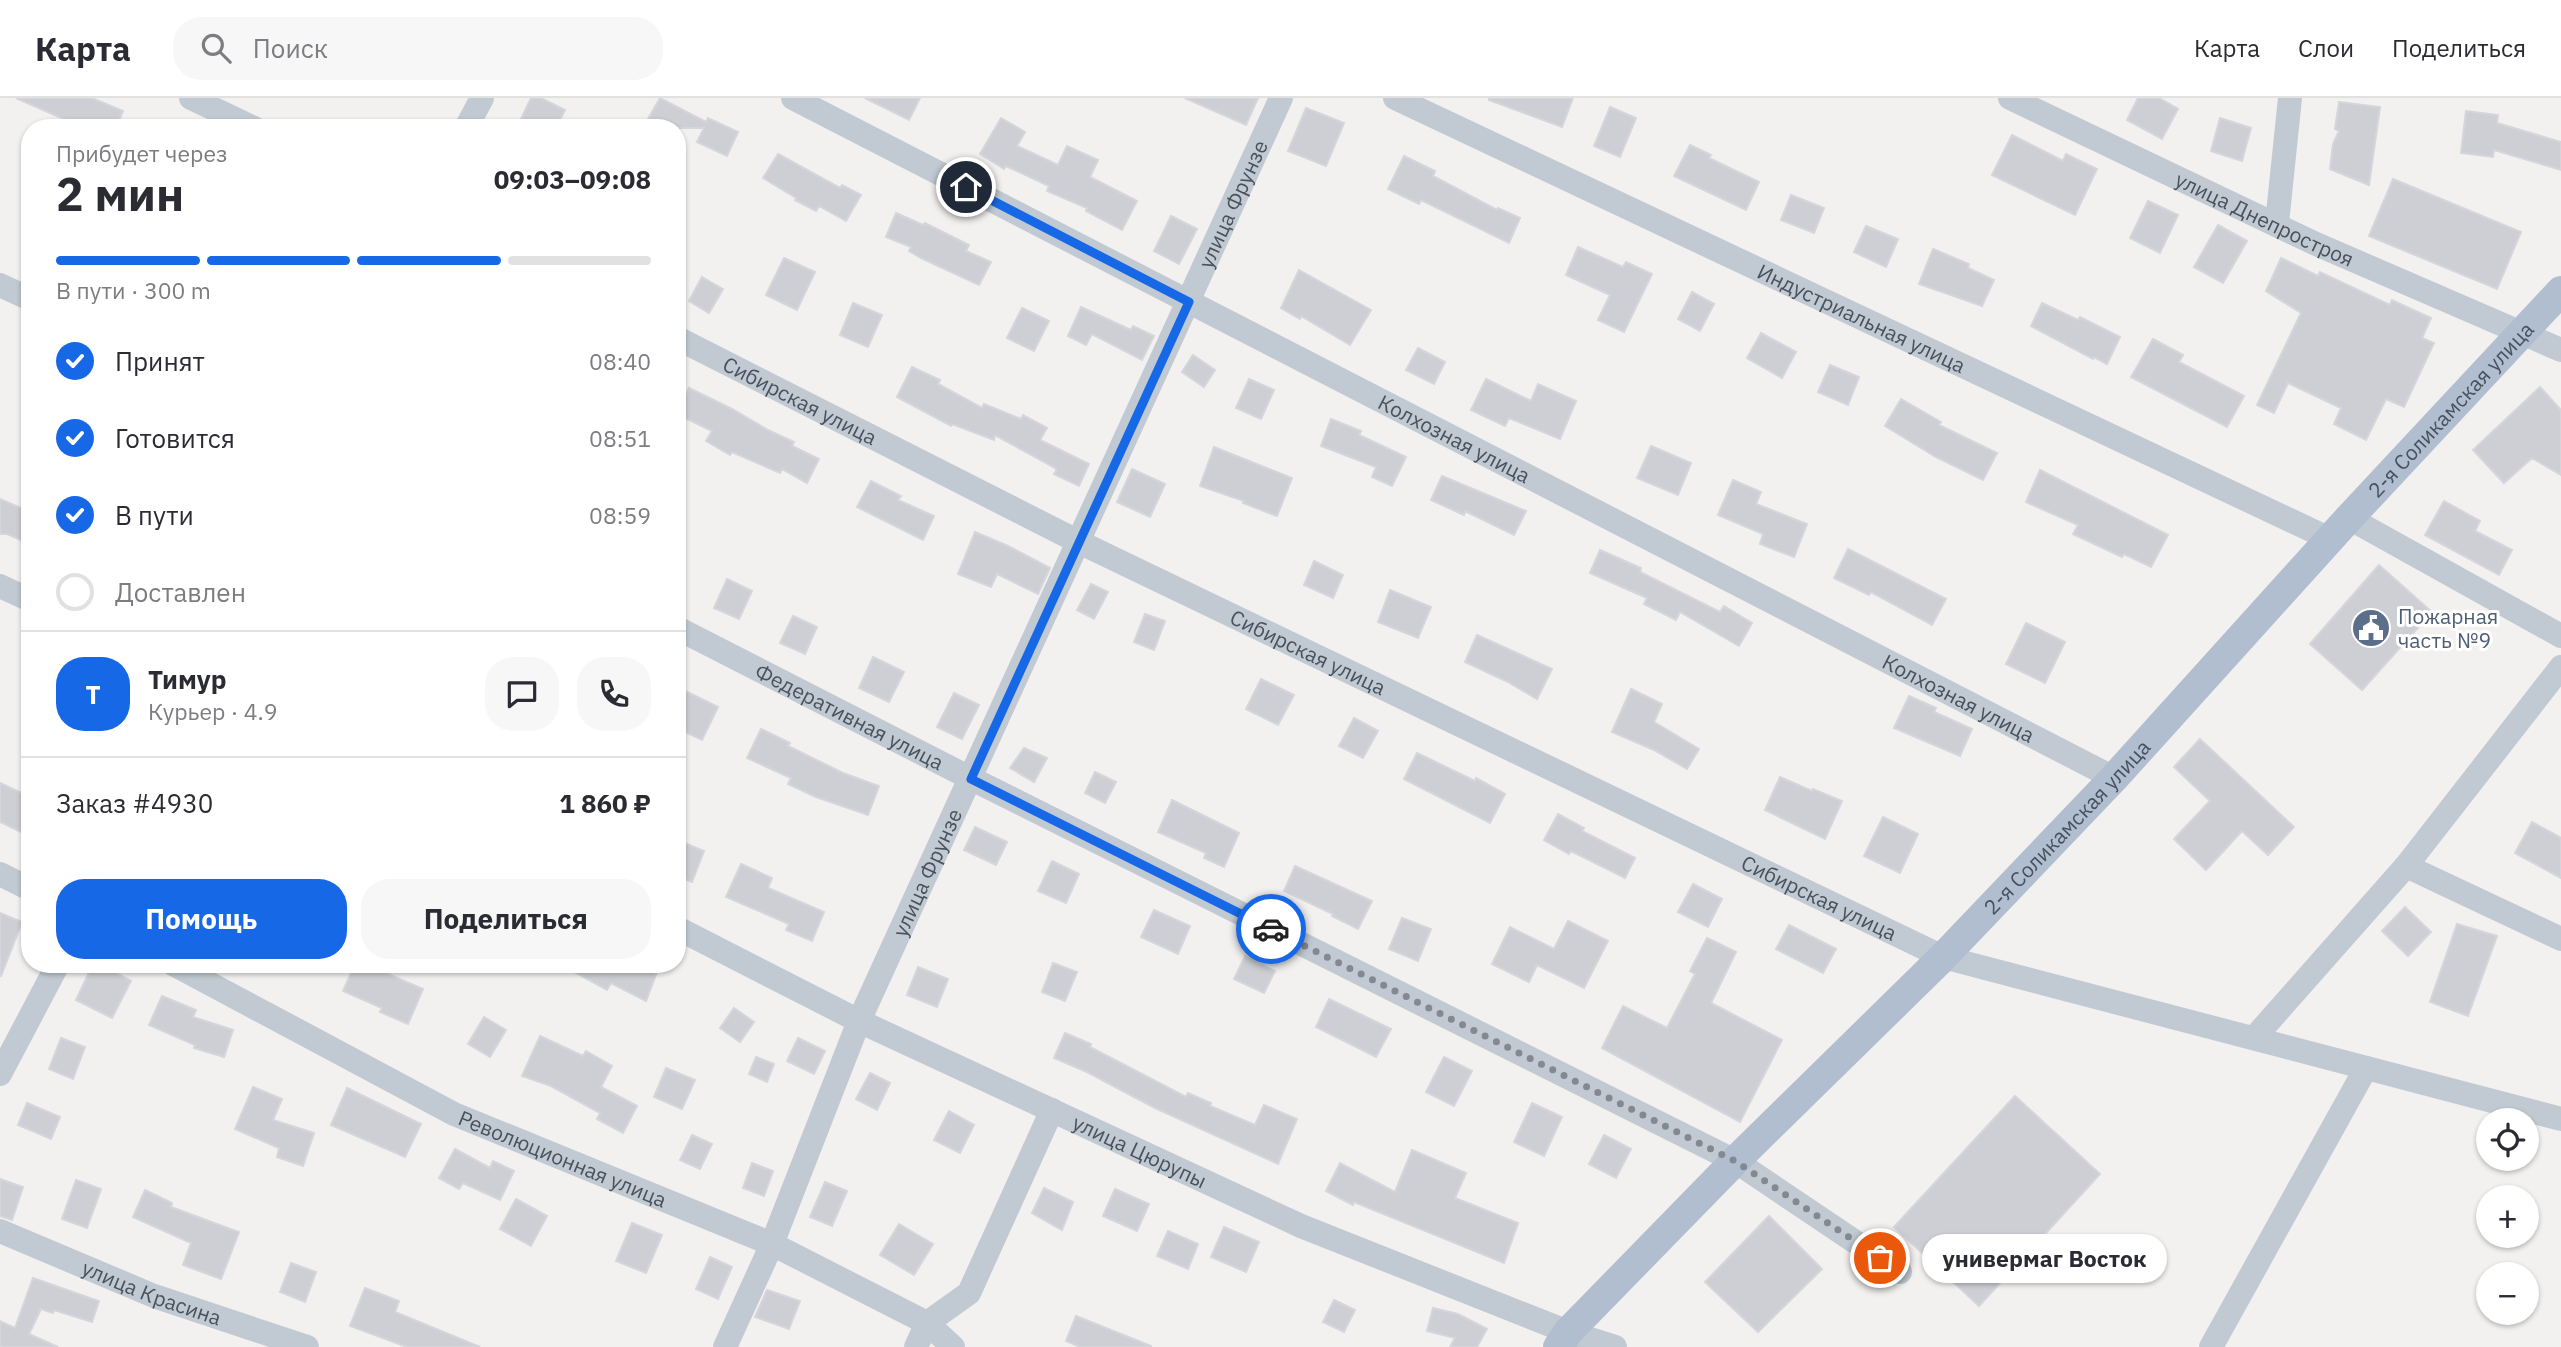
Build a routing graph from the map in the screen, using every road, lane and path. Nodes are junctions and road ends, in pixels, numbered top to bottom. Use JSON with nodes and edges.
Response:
{"nodes":[{"id":1,"x":191,"y":98,"type":"edge"},
{"id":2,"x":482,"y":98,"type":"edge"},
{"id":3,"x":793,"y":98,"type":"edge"},
{"id":4,"x":1281,"y":98,"type":"edge"},
{"id":5,"x":1395,"y":98,"type":"edge"},
{"id":6,"x":2010,"y":98,"type":"edge"},
{"id":7,"x":2290,"y":98,"type":"edge"},
{"id":8,"x":235,"y":119,"type":"edge"},
{"id":9,"x":471,"y":119,"type":"edge"},
{"id":10,"x":2277,"y":223,"type":"junction"},
{"id":11,"x":0,"y":285,"type":"edge"},
{"id":12,"x":2561,"y":290,"type":"edge"},
{"id":13,"x":21,"y":295,"type":"edge"},
{"id":14,"x":1189,"y":302,"type":"junction"},
{"id":15,"x":2522,"y":332,"type":"junction"},
{"id":16,"x":686,"y":343,"type":"edge"},
{"id":17,"x":2561,"y":351,"type":"edge"},
{"id":18,"x":2339,"y":528,"type":"junction"},
{"id":19,"x":1079,"y":542,"type":"junction"},
{"id":20,"x":0,"y":586,"type":"edge"},
{"id":21,"x":21,"y":596,"type":"edge"},
{"id":22,"x":686,"y":633,"type":"edge"},
{"id":23,"x":2561,"y":636,"type":"edge"},
{"id":24,"x":2561,"y":667,"type":"edge"},
{"id":25,"x":2114,"y":778,"type":"junction"},
{"id":26,"x":971,"y":779,"type":"junction"},
{"id":27,"x":2406,"y":866,"type":"junction"},
{"id":28,"x":0,"y":874,"type":"edge"},
{"id":29,"x":21,"y":884,"type":"edge"},
{"id":30,"x":686,"y":933,"type":"edge"},
{"id":31,"x":2561,"y":939,"type":"edge"},
{"id":32,"x":1943,"y":957,"type":"junction"},
{"id":33,"x":53,"y":973,"type":"edge"},
{"id":34,"x":190,"y":973,"type":"edge"},
{"id":35,"x":859,"y":1021,"type":"junction"},
{"id":36,"x":2254,"y":1038,"type":"junction"},
{"id":37,"x":2367,"y":1068,"type":"junction"},
{"id":38,"x":0,"y":1074,"type":"edge"},
{"id":39,"x":1052,"y":1110,"type":"junction"},
{"id":40,"x":2561,"y":1119,"type":"edge"},
{"id":41,"x":1735,"y":1161,"type":"junction"},
{"id":42,"x":0,"y":1231,"type":"edge"},
{"id":43,"x":772,"y":1244,"type":"junction"},
{"id":44,"x":1900,"y":1272,"type":"dead end"},
{"id":45,"x":927,"y":1323,"type":"junction"},
{"id":46,"x":1563,"y":1339,"type":"edge"},
{"id":47,"x":307,"y":1347,"type":"edge"},
{"id":48,"x":725,"y":1347,"type":"edge"},
{"id":49,"x":916,"y":1347,"type":"edge"},
{"id":50,"x":953,"y":1347,"type":"edge"},
{"id":51,"x":1615,"y":1347,"type":"edge"},
{"id":52,"x":2211,"y":1347,"type":"edge"}],
"edges":[{"from":1,"to":8,"type":"street"},
{"from":2,"to":9,"type":"street"},
{"from":3,"to":14,"type":"street","name":"Колхозная улица"},
{"from":4,"to":14,"type":"street","name":"улица Фрунзе"},
{"from":5,"to":18,"type":"street","name":"Индустриальная улица"},
{"from":6,"to":10,"type":"street","name":"улица Днепростроя"},
{"from":7,"to":10,"type":"street"},
{"from":10,"to":15,"type":"street","name":"улица Днепростроя"},
{"from":11,"to":13,"type":"street"},
{"from":12,"to":15,"type":"main road","name":"2-я Соликамская улица"},
{"from":14,"to":19,"type":"street","name":"улица Фрунзе"},
{"from":14,"to":25,"type":"street","name":"Колхозная улица"},
{"from":15,"to":17,"type":"street","name":"улица Днепростроя"},
{"from":15,"to":18,"type":"main road","name":"2-я Соликамская улица"},
{"from":16,"to":19,"type":"street","name":"Сибирская улица"},
{"from":18,"to":23,"type":"street","name":"Индустриальная улица"},
{"from":18,"to":25,"type":"main road","name":"2-я Соликамская улица"},
{"from":19,"to":26,"type":"street","name":"улица Фрунзе"},
{"from":19,"to":32,"type":"street","name":"Сибирская улица"},
{"from":20,"to":21,"type":"street"},
{"from":22,"to":26,"type":"street","name":"Федеративная улица"},
{"from":24,"to":27,"type":"street"},
{"from":25,"to":32,"type":"main road","name":"2-я Соликамская улица"},
{"from":26,"to":35,"type":"street","name":"улица Фрунзе"},
{"from":26,"to":41,"type":"street","name":"Федеративная улица"},
{"from":27,"to":31,"type":"street"},
{"from":27,"to":36,"type":"street"},
{"from":28,"to":29,"type":"street"},
{"from":30,"to":35,"type":"street","name":"улица Цюрупы"},
{"from":32,"to":36,"type":"street","name":"Сибирская улица"},
{"from":32,"to":41,"type":"main road","name":"2-я Соликамская улица"},
{"from":33,"to":38,"type":"street"},
{"from":34,"to":43,"type":"street","name":"Революционная улица"},
{"from":35,"to":39,"type":"street","name":"улица Цюрупы"},
{"from":35,"to":43,"type":"street","name":"улица Фрунзе"},
{"from":36,"to":37,"type":"street","name":"Сибирская улица"},
{"from":37,"to":40,"type":"street","name":"Сибирская улица"},
{"from":37,"to":52,"type":"street"},
{"from":39,"to":45,"type":"street"},
{"from":39,"to":46,"type":"street","name":"улица Цюрупы"},
{"from":41,"to":44,"type":"street","name":"Федеративная улица"},
{"from":41,"to":46,"type":"main road","name":"2-я Соликамская улица"},
{"from":42,"to":47,"type":"street","name":"улица Красина"},
{"from":43,"to":45,"type":"street","name":"Революционная улица"},
{"from":43,"to":48,"type":"street","name":"улица Фрунзе"},
{"from":45,"to":49,"type":"street"},
{"from":45,"to":50,"type":"street","name":"Революционная улица"},
{"from":46,"to":51,"type":"street","name":"улица Цюрупы"}]}
